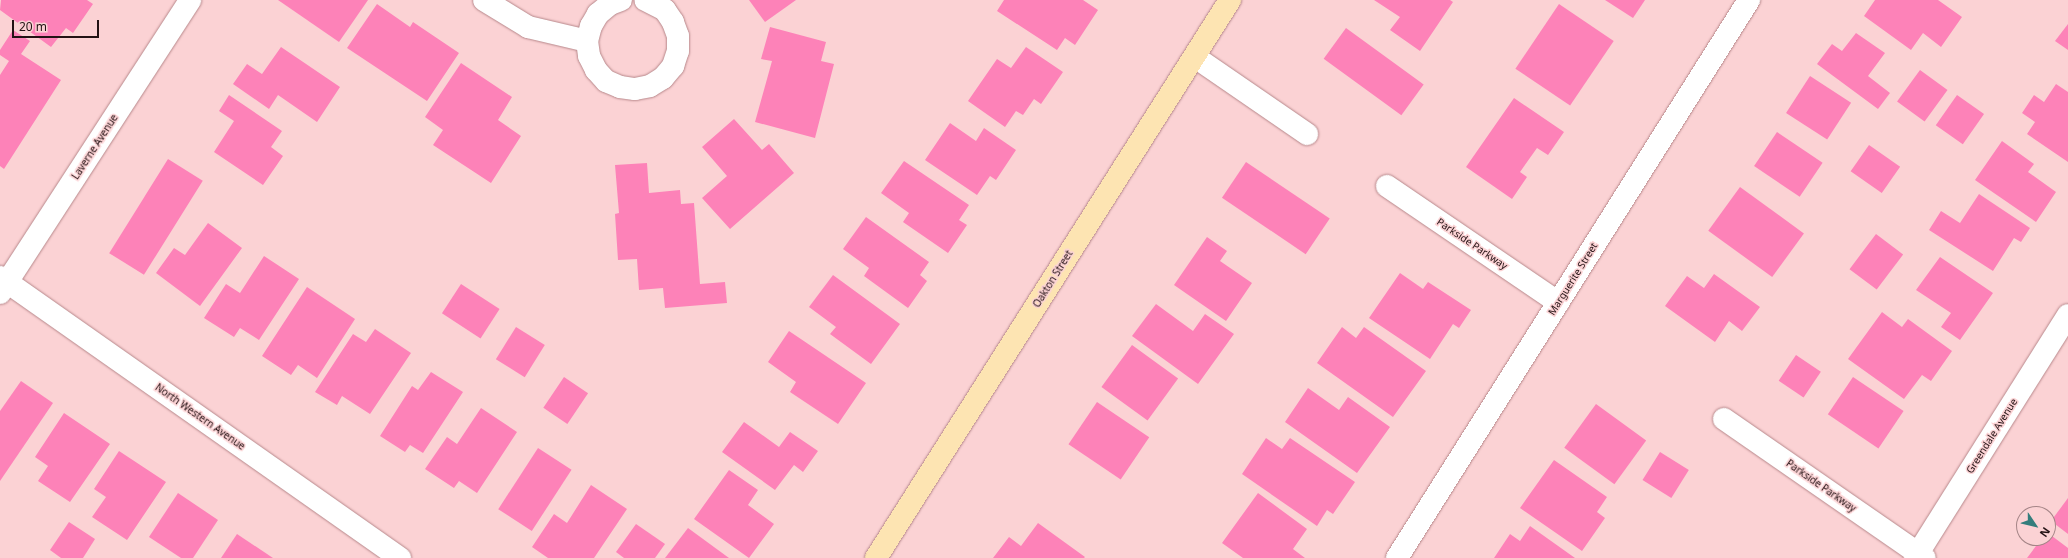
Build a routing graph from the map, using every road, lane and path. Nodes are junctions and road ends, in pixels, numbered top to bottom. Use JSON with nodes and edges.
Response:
{"nodes":[{"id":1,"x":190,"y":0,"type":"edge"},
{"id":2,"x":484,"y":0,"type":"edge"},
{"id":3,"x":621,"y":0,"type":"edge"},
{"id":4,"x":645,"y":0,"type":"edge"},
{"id":5,"x":1230,"y":0,"type":"edge"},
{"id":6,"x":1749,"y":0,"type":"edge"},
{"id":7,"x":587,"y":41,"type":"junction"},
{"id":8,"x":1194,"y":57,"type":"junction"},
{"id":9,"x":1307,"y":134,"type":"dead end"},
{"id":10,"x":1387,"y":186,"type":"dead end"},
{"id":11,"x":2,"y":284,"type":"edge"},
{"id":12,"x":1558,"y":302,"type":"junction"},
{"id":13,"x":2068,"y":315,"type":"edge"},
{"id":14,"x":1724,"y":419,"type":"dead end"},
{"id":15,"x":1920,"y":556,"type":"edge"},
{"id":16,"x":400,"y":558,"type":"edge"},
{"id":17,"x":876,"y":558,"type":"edge"},
{"id":18,"x":1397,"y":558,"type":"edge"}],
"edges":[{"from":1,"to":11,"type":"street","name":"Laverne Avenue"},
{"from":2,"to":7,"type":"street"},
{"from":3,"to":7,"type":"street"},
{"from":4,"to":7,"type":"street"},
{"from":5,"to":8,"type":"main road","name":"Oakton Street"},
{"from":6,"to":12,"type":"street","name":"Marguerite Street"},
{"from":8,"to":9,"type":"street"},
{"from":8,"to":17,"type":"main road","name":"Oakton Street"},
{"from":10,"to":12,"type":"street","name":"Parkside Parkway"},
{"from":11,"to":16,"type":"street","name":"North Western Avenue"},
{"from":12,"to":18,"type":"street","name":"Marguerite Street"},
{"from":13,"to":15,"type":"street","name":"Greendale Avenue"},
{"from":14,"to":15,"type":"street","name":"Parkside Parkway"}]}
